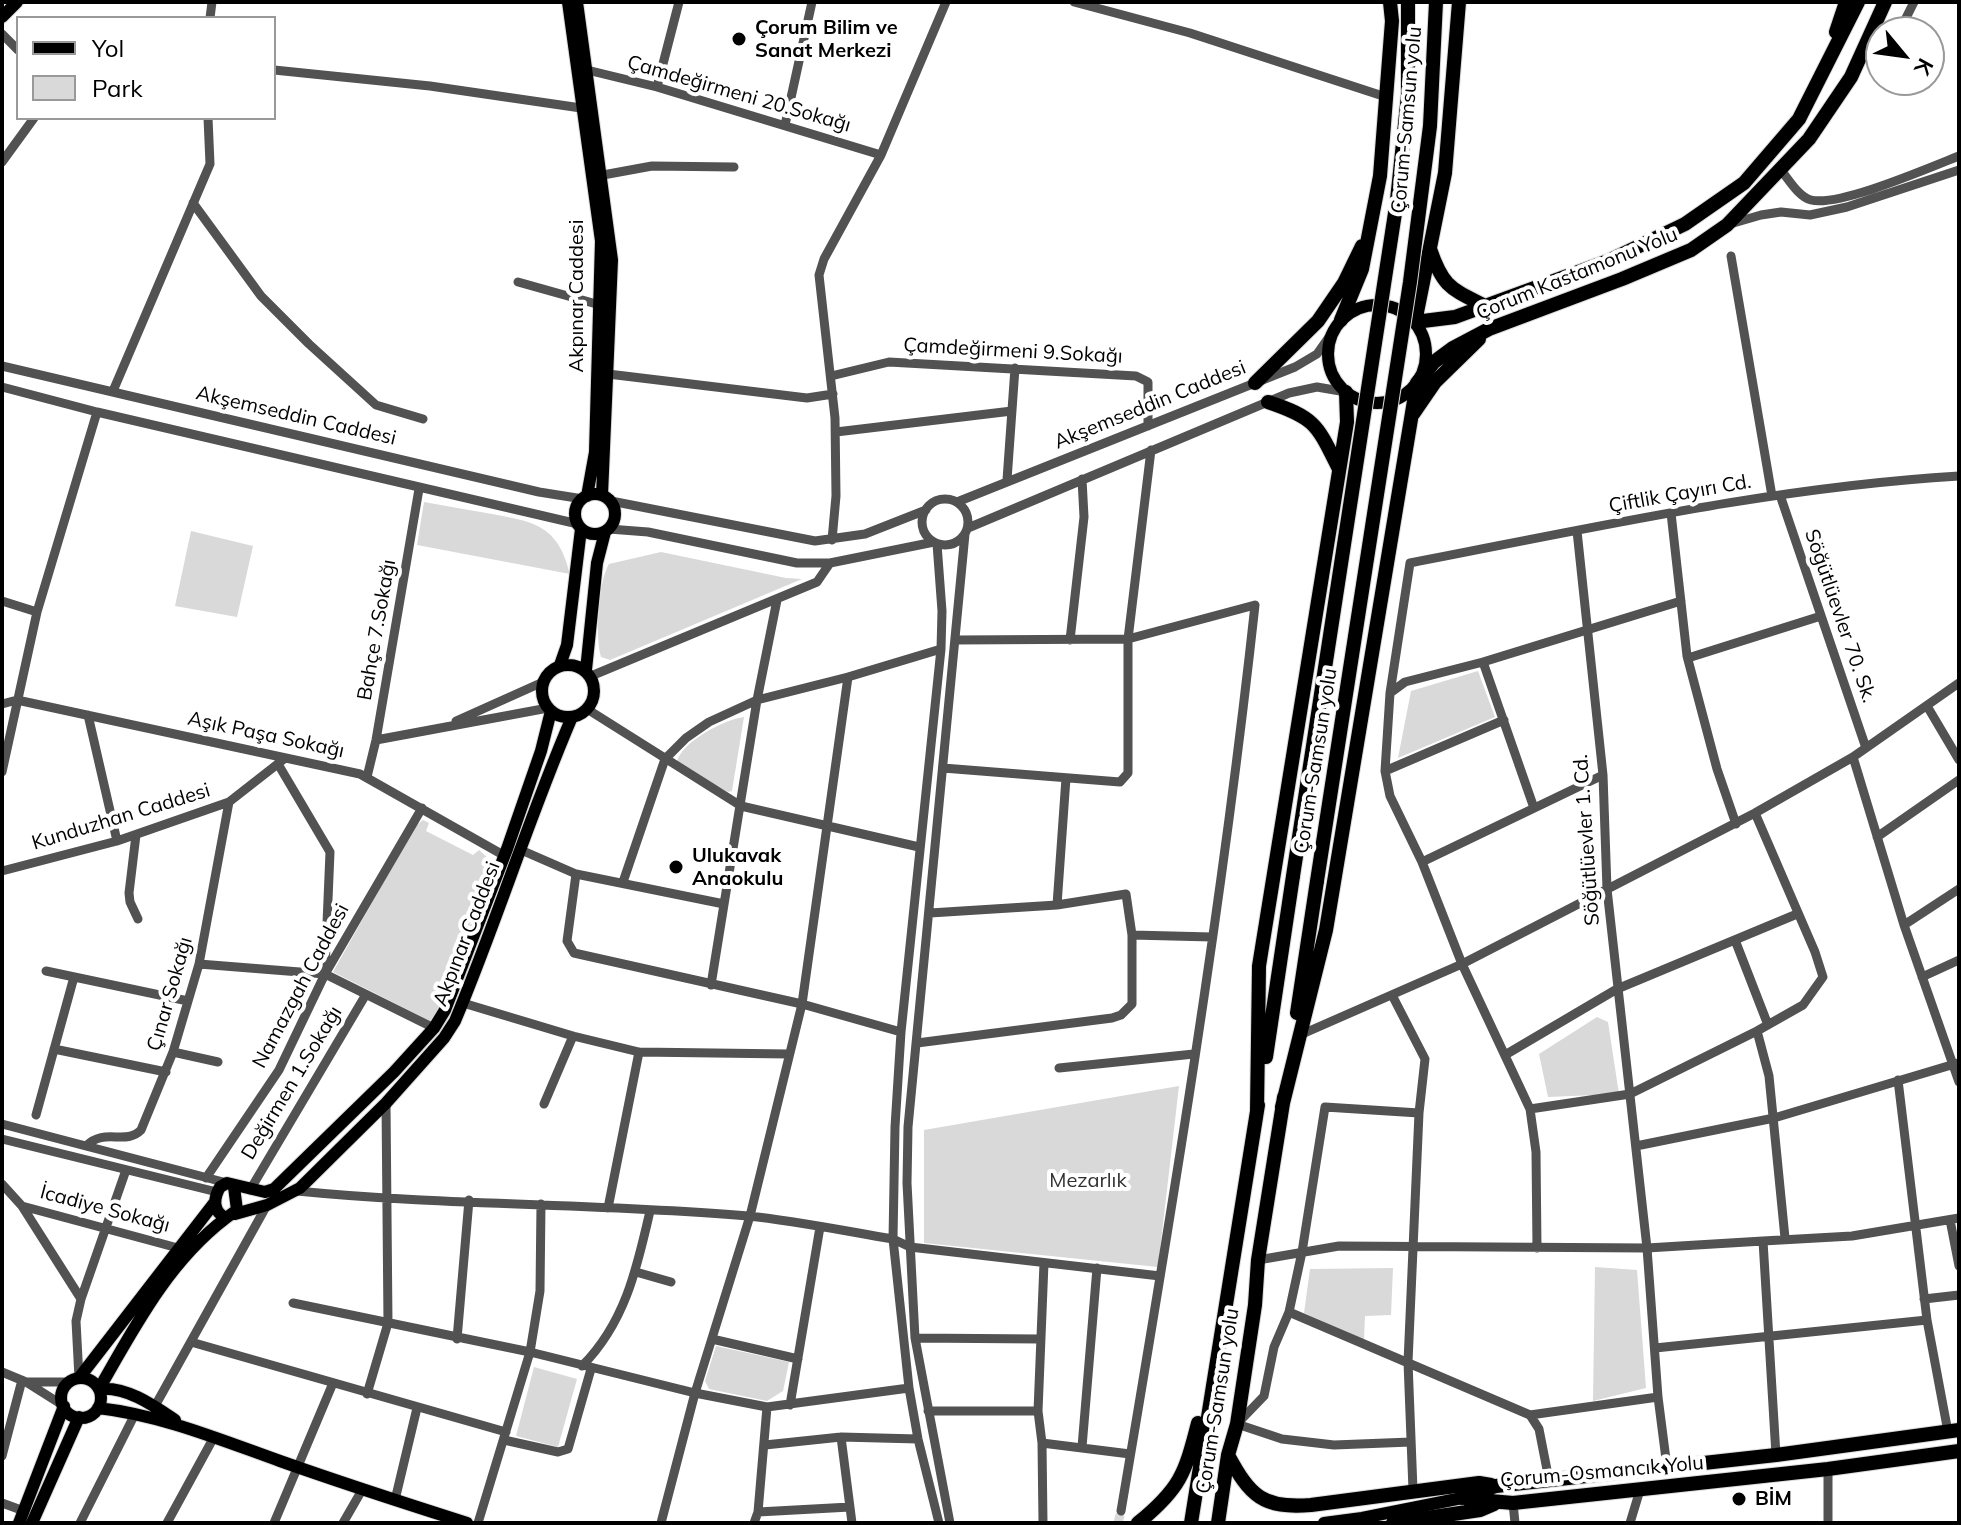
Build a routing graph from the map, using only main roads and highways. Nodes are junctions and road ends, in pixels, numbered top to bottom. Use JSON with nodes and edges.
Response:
{"nodes":[{"id":1,"x":17,"y":2,"type":"edge"},
{"id":2,"x":568,"y":2,"type":"edge"},
{"id":3,"x":577,"y":2,"type":"edge"},
{"id":4,"x":1390,"y":2,"type":"edge"},
{"id":5,"x":1408,"y":2,"type":"edge"},
{"id":6,"x":1436,"y":2,"type":"edge"},
{"id":7,"x":1459,"y":2,"type":"edge"},
{"id":8,"x":1846,"y":2,"type":"edge"},
{"id":9,"x":1858,"y":2,"type":"edge"},
{"id":10,"x":1885,"y":2,"type":"edge"},
{"id":11,"x":2,"y":17,"type":"edge"},
{"id":12,"x":1824,"y":72,"type":"junction"},
{"id":13,"x":1369,"y":231,"type":"junction"},
{"id":14,"x":1430,"y":249,"type":"junction"},
{"id":15,"x":1485,"y":306,"type":"junction"},
{"id":16,"x":1341,"y":320,"type":"junction"},
{"id":17,"x":1415,"y":322,"type":"junction"},
{"id":18,"x":1489,"y":329,"type":"junction"},
{"id":19,"x":1255,"y":383,"type":"road end"},
{"id":20,"x":1417,"y":383,"type":"junction"},
{"id":21,"x":1346,"y":392,"type":"junction"},
{"id":22,"x":1268,"y":402,"type":"road end"},
{"id":23,"x":1411,"y":417,"type":"junction"},
{"id":24,"x":1339,"y":470,"type":"junction"},
{"id":25,"x":585,"y":497,"type":"junction"},
{"id":26,"x":606,"y":498,"type":"junction"},
{"id":27,"x":580,"y":526,"type":"junction"},
{"id":28,"x":607,"y":530,"type":"junction"},
{"id":29,"x":560,"y":665,"type":"junction"},
{"id":30,"x":588,"y":673,"type":"junction"},
{"id":31,"x":550,"y":709,"type":"junction"},
{"id":32,"x":572,"y":717,"type":"junction"},
{"id":33,"x":1282,"y":1107,"type":"junction"},
{"id":34,"x":1257,"y":1111,"type":"junction"},
{"id":35,"x":223,"y":1191,"type":"junction"},
{"id":36,"x":230,"y":1216,"type":"junction"},
{"id":37,"x":1219,"y":1341,"type":"junction"},
{"id":38,"x":74,"y":1380,"type":"junction"},
{"id":39,"x":99,"y":1389,"type":"junction"},
{"id":40,"x":64,"y":1406,"type":"junction"},
{"id":41,"x":98,"y":1408,"type":"junction"},
{"id":42,"x":79,"y":1417,"type":"junction"},
{"id":43,"x":184,"y":1426,"type":"junction"},
{"id":44,"x":1954,"y":1431,"type":"edge"},
{"id":45,"x":1959,"y":1451,"type":"edge"},
{"id":46,"x":1228,"y":1455,"type":"junction"},
{"id":47,"x":1496,"y":1486,"type":"junction"},
{"id":48,"x":1462,"y":1498,"type":"junction"},
{"id":49,"x":1496,"y":1503,"type":"junction"},
{"id":50,"x":21,"y":1517,"type":"edge"},
{"id":51,"x":32,"y":1523,"type":"edge"},
{"id":52,"x":467,"y":1523,"type":"edge"},
{"id":53,"x":1138,"y":1523,"type":"edge"},
{"id":54,"x":1191,"y":1523,"type":"edge"},
{"id":55,"x":1218,"y":1523,"type":"edge"},
{"id":56,"x":1324,"y":1523,"type":"edge"},
{"id":57,"x":1393,"y":1523,"type":"edge"}],
"edges":[{"from":1,"to":11,"type":"main road"},
{"from":2,"to":25,"type":"main road","name":"Akpınar Caddesi"},
{"from":3,"to":26,"type":"main road","name":"Akpınar Caddesi"},
{"from":4,"to":13,"type":"highway"},
{"from":5,"to":34,"type":"highway","name":"Çorum-Samsun yolu","bridge":true},
{"from":6,"to":33,"type":"highway","name":"Çorum-Samsun yolu","bridge":true},
{"from":7,"to":14,"type":"highway"},
{"from":8,"to":12,"type":"highway"},
{"from":9,"to":12,"type":"highway","name":"Çorum Kastamonu Yolu"},
{"from":10,"to":18,"type":"highway","name":"Çorum Kastamonu Yolu"},
{"from":12,"to":15,"type":"highway","name":"Çorum Kastamonu Yolu"},
{"from":13,"to":16,"type":"highway"},
{"from":13,"to":19,"type":"highway"},
{"from":14,"to":15,"type":"highway"},
{"from":14,"to":17,"type":"highway"},
{"from":15,"to":17,"type":"highway","name":"Çorum Kastamonu Yolu"},
{"from":16,"to":17,"type":"main road"},
{"from":16,"to":21,"type":"main road"},
{"from":17,"to":20,"type":"main road"},
{"from":18,"to":20,"type":"highway","name":"Çorum Kastamonu Yolu"},
{"from":18,"to":23,"type":"highway"},
{"from":20,"to":21,"type":"main road"},
{"from":20,"to":23,"type":"highway"},
{"from":21,"to":24,"type":"highway"},
{"from":22,"to":24,"type":"highway"},
{"from":23,"to":33,"type":"highway"},
{"from":24,"to":34,"type":"highway"},
{"from":25,"to":26,"type":"main road"},
{"from":25,"to":27,"type":"main road"},
{"from":26,"to":28,"type":"main road"},
{"from":27,"to":28,"type":"main road"},
{"from":27,"to":29,"type":"main road"},
{"from":28,"to":30,"type":"main road"},
{"from":29,"to":30,"type":"main road"},
{"from":29,"to":31,"type":"main road"},
{"from":30,"to":32,"type":"main road"},
{"from":31,"to":32,"type":"main road"},
{"from":31,"to":35,"type":"main road","name":"Akpınar Caddesi"},
{"from":32,"to":36,"type":"main road","name":"Akpınar Caddesi"},
{"from":33,"to":46,"type":"highway","name":"Çorum-Samsun yolu"},
{"from":34,"to":37,"type":"highway","name":"Çorum-Samsun yolu"},
{"from":35,"to":36,"type":"main road"},
{"from":35,"to":36,"type":"main road"},
{"from":35,"to":38,"type":"main road"},
{"from":36,"to":39,"type":"main road","name":"Akpınar Caddesi"},
{"from":37,"to":53,"type":"highway"},
{"from":37,"to":54,"type":"highway","name":"Çorum-Samsun yolu"},
{"from":38,"to":39,"type":"main road"},
{"from":38,"to":40,"type":"main road"},
{"from":39,"to":41,"type":"main road"},
{"from":39,"to":43,"type":"main road"},
{"from":40,"to":42,"type":"main road"},
{"from":40,"to":50,"type":"main road"},
{"from":41,"to":42,"type":"main road"},
{"from":41,"to":43,"type":"main road"},
{"from":42,"to":51,"type":"main road"},
{"from":43,"to":52,"type":"main road"},
{"from":44,"to":47,"type":"highway","name":"Çorum-Osmancık Yolu"},
{"from":45,"to":49,"type":"highway","name":"Çorum-Osmancık Yolu"},
{"from":46,"to":47,"type":"highway"},
{"from":46,"to":55,"type":"highway","name":"Çorum-Samsun yolu"},
{"from":47,"to":48,"type":"highway","name":"Çorum-Osmancık Yolu"},
{"from":48,"to":49,"type":"highway","name":"Çorum-Osmancık Yolu"},
{"from":48,"to":56,"type":"main road"},
{"from":49,"to":57,"type":"highway"}]}
